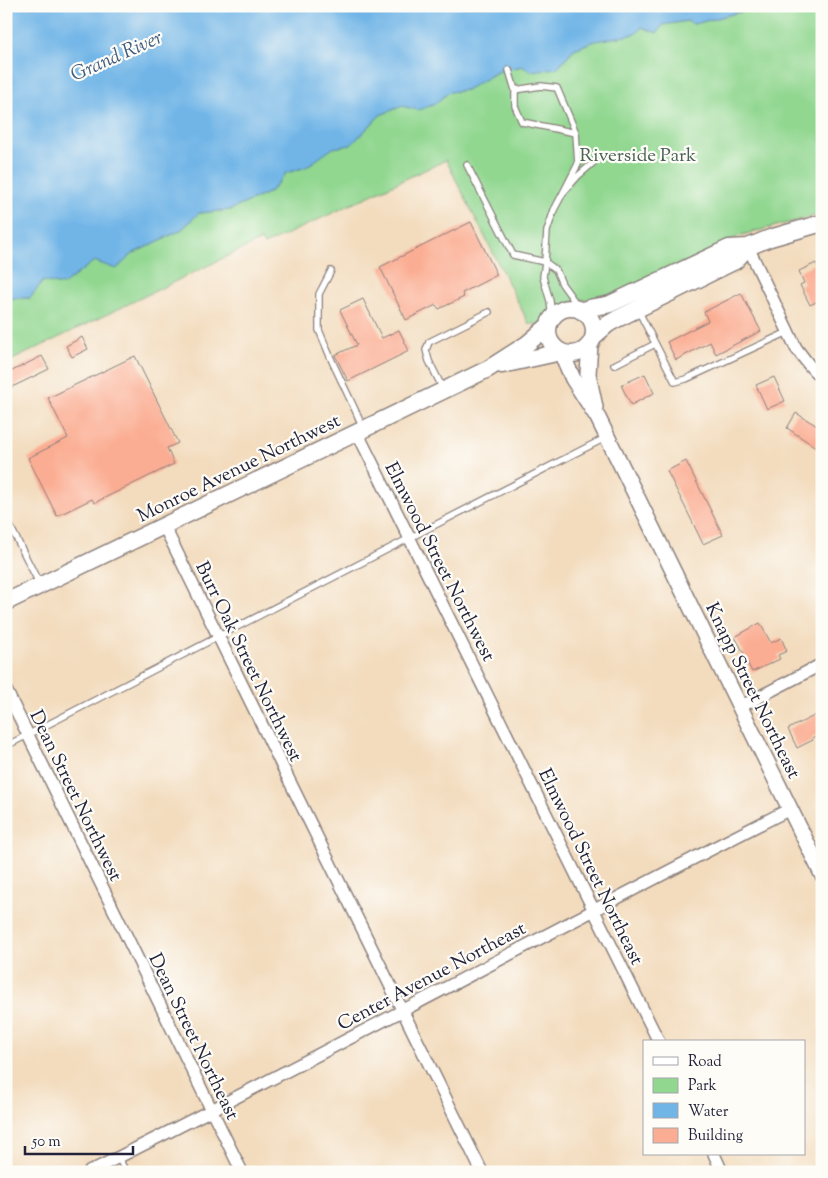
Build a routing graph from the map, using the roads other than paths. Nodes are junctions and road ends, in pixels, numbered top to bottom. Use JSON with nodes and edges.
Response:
{"nodes":[{"id":1,"x":509,"y":70,"type":"dead end"},
{"id":2,"x":515,"y":90,"type":"junction"},
{"id":3,"x":576,"y":133,"type":"junction"},
{"id":4,"x":594,"y":162,"type":"dead end"},
{"id":5,"x":467,"y":165,"type":"dead end"},
{"id":6,"x":563,"y":193,"type":"junction"},
{"id":7,"x":822,"y":222,"type":"edge"},
{"id":8,"x":748,"y":248,"type":"junction"},
{"id":9,"x":545,"y":262,"type":"junction"},
{"id":10,"x":331,"y":270,"type":"dead end"},
{"id":11,"x":634,"y":302,"type":"junction"},
{"id":12,"x":579,"y":310,"type":"junction"},
{"id":13,"x":489,"y":312,"type":"dead end"},
{"id":14,"x":550,"y":322,"type":"junction"},
{"id":15,"x":788,"y":332,"type":"junction"},
{"id":16,"x":592,"y":341,"type":"junction"},
{"id":17,"x":656,"y":344,"type":"junction"},
{"id":18,"x":559,"y":351,"type":"junction"},
{"id":19,"x":614,"y":365,"type":"dead end"},
{"id":20,"x":488,"y":368,"type":"junction"},
{"id":21,"x":822,"y":379,"type":"edge"},
{"id":22,"x":443,"y":390,"type":"junction"},
{"id":23,"x":598,"y":418,"type":"junction"},
{"id":24,"x":360,"y":431,"type":"junction"},
{"id":25,"x":607,"y":437,"type":"junction"},
{"id":26,"x":6,"y":518,"type":"edge"},
{"id":27,"x":164,"y":526,"type":"junction"},
{"id":28,"x":409,"y":538,"type":"junction"},
{"id":29,"x":40,"y":585,"type":"junction"},
{"id":30,"x":6,"y":602,"type":"edge"},
{"id":31,"x":219,"y":636,"type":"junction"},
{"id":32,"x":822,"y":664,"type":"edge"},
{"id":33,"x":6,"y":690,"type":"edge"},
{"id":34,"x":493,"y":705,"type":"joint"},
{"id":35,"x":740,"y":706,"type":"junction"},
{"id":36,"x":28,"y":735,"type":"junction"},
{"id":37,"x":6,"y":746,"type":"edge"},
{"id":38,"x":790,"y":809,"type":"junction"},
{"id":39,"x":822,"y":874,"type":"edge"},
{"id":40,"x":594,"y":910,"type":"junction"},
{"id":41,"x":117,"y":916,"type":"joint"},
{"id":42,"x":402,"y":1010,"type":"junction"},
{"id":43,"x":658,"y":1040,"type":"edge"},
{"id":44,"x":211,"y":1110,"type":"junction"},
{"id":45,"x":715,"y":1156,"type":"edge"},
{"id":46,"x":118,"y":1157,"type":"junction"},
{"id":47,"x":89,"y":1172,"type":"edge"},
{"id":48,"x":126,"y":1172,"type":"edge"},
{"id":49,"x":242,"y":1172,"type":"edge"},
{"id":50,"x":482,"y":1172,"type":"edge"},
{"id":51,"x":722,"y":1172,"type":"edge"}],
"edges":[{"from":1,"to":2,"type":"lane"},
{"from":2,"to":3,"type":"lane"},
{"from":2,"to":3,"type":"lane"},
{"from":3,"to":6,"type":"lane"},
{"from":4,"to":6,"type":"lane"},
{"from":5,"to":9,"type":"lane"},
{"from":6,"to":9,"type":"lane"},
{"from":7,"to":8,"type":"main road"},
{"from":8,"to":11,"type":"main road"},
{"from":8,"to":15,"type":"street"},
{"from":9,"to":12,"type":"lane"},
{"from":9,"to":14,"type":"lane"},
{"from":10,"to":24,"type":"lane"},
{"from":11,"to":12,"type":"main road"},
{"from":11,"to":16,"type":"main road"},
{"from":11,"to":17,"type":"lane"},
{"from":12,"to":14,"type":"main road"},
{"from":12,"to":16,"type":"main road"},
{"from":13,"to":22,"type":"lane"},
{"from":14,"to":18,"type":"main road"},
{"from":14,"to":20,"type":"main road","name":"Monroe Avenue Northwest"},
{"from":15,"to":17,"type":"lane"},
{"from":15,"to":21,"type":"street"},
{"from":16,"to":18,"type":"main road"},
{"from":16,"to":23,"type":"street"},
{"from":17,"to":19,"type":"lane"},
{"from":18,"to":20,"type":"main road","name":"Monroe Avenue Northwest"},
{"from":18,"to":23,"type":"street"},
{"from":20,"to":22,"type":"main road","name":"Monroe Avenue Northwest"},
{"from":22,"to":24,"type":"main road","name":"Monroe Avenue Northwest"},
{"from":23,"to":25,"type":"street","name":"Knapp Street Northeast"},
{"from":24,"to":27,"type":"main road","name":"Monroe Avenue Northwest"},
{"from":24,"to":28,"type":"street","name":"Elmwood Street Northwest"},
{"from":25,"to":28,"type":"lane"},
{"from":25,"to":35,"type":"street","name":"Knapp Street Northeast"},
{"from":26,"to":29,"type":"lane"},
{"from":27,"to":29,"type":"main road","name":"Monroe Avenue Northwest"},
{"from":27,"to":31,"type":"street","name":"Burr Oak Street Northwest"},
{"from":28,"to":31,"type":"lane"},
{"from":28,"to":34,"type":"street","name":"Elmwood Street Northwest"},
{"from":29,"to":30,"type":"main road","name":"Monroe Avenue Northwest"},
{"from":31,"to":36,"type":"lane"},
{"from":31,"to":42,"type":"street","name":"Burr Oak Street Northwest"},
{"from":32,"to":35,"type":"street"},
{"from":33,"to":36,"type":"street","name":"Dean Street Northwest"},
{"from":34,"to":40,"type":"street","name":"Elmwood Street Northeast"},
{"from":35,"to":38,"type":"street","name":"Knapp Street Northeast"},
{"from":36,"to":37,"type":"lane"},
{"from":36,"to":41,"type":"street","name":"Dean Street Northwest"},
{"from":38,"to":39,"type":"street","name":"Knapp Street Northeast"},
{"from":38,"to":40,"type":"street","name":"Center Avenue Northeast"},
{"from":40,"to":42,"type":"street","name":"Center Avenue Northeast"},
{"from":40,"to":43,"type":"street","name":"Elmwood Street Northeast"},
{"from":41,"to":44,"type":"street","name":"Dean Street Northeast"},
{"from":42,"to":44,"type":"street","name":"Center Avenue Northeast"},
{"from":42,"to":50,"type":"street","name":"Burr Oak Street Northwest"},
{"from":44,"to":46,"type":"street","name":"Center Avenue Northeast"},
{"from":44,"to":49,"type":"street","name":"Dean Street Northeast"},
{"from":45,"to":51,"type":"street"},
{"from":46,"to":47,"type":"street","name":"Center Avenue Northeast"},
{"from":46,"to":48,"type":"lane"}]}
